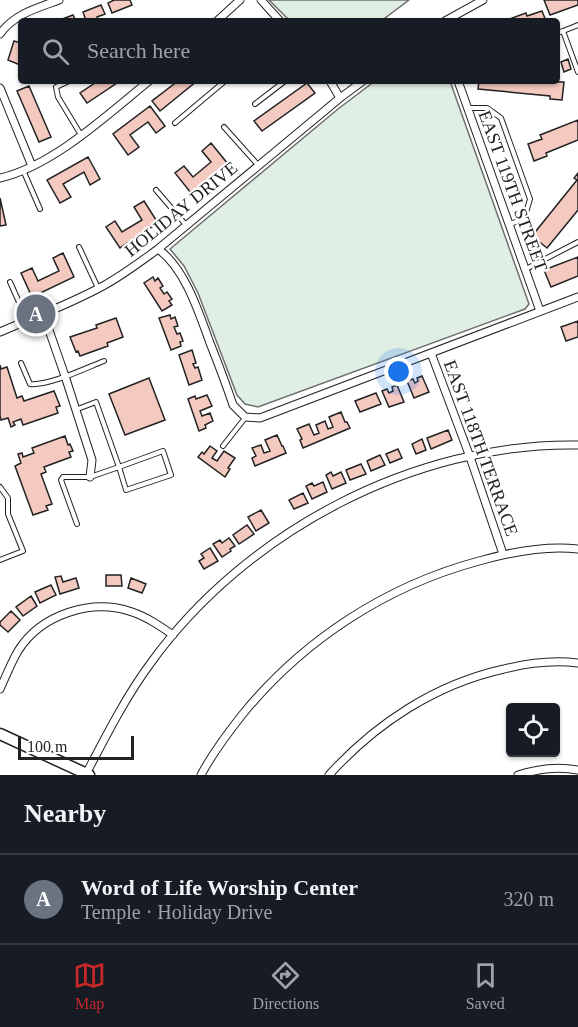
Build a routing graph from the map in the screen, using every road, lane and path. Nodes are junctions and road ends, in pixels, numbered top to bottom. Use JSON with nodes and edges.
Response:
{"nodes":[{"id":1,"x":59,"y":0,"type":"edge"},
{"id":2,"x":240,"y":0,"type":"edge"},
{"id":3,"x":261,"y":0,"type":"edge"},
{"id":4,"x":483,"y":0,"type":"edge"},
{"id":5,"x":220,"y":18,"type":"edge"},
{"id":6,"x":277,"y":18,"type":"edge"},
{"id":7,"x":450,"y":18,"type":"edge"},
{"id":8,"x":578,"y":25,"type":"edge"},
{"id":9,"x":563,"y":31,"type":"junction"},
{"id":10,"x":560,"y":32,"type":"edge"},
{"id":11,"x":0,"y":34,"type":"edge"},
{"id":12,"x":578,"y":72,"type":"edge"},
{"id":13,"x":62,"y":84,"type":"edge"},
{"id":14,"x":145,"y":84,"type":"edge"},
{"id":15,"x":221,"y":84,"type":"edge"},
{"id":16,"x":281,"y":84,"type":"edge"},
{"id":17,"x":332,"y":84,"type":"edge"},
{"id":18,"x":359,"y":84,"type":"edge"},
{"id":19,"x":459,"y":84,"type":"edge"},
{"id":20,"x":0,"y":88,"type":"edge"},
{"id":21,"x":340,"y":98,"type":"junction"},
{"id":22,"x":255,"y":104,"type":"dead end"},
{"id":23,"x":468,"y":108,"type":"junction"},
{"id":24,"x":175,"y":123,"type":"dead end"},
{"id":25,"x":224,"y":127,"type":"dead end"},
{"id":26,"x":81,"y":135,"type":"junction"},
{"id":27,"x":32,"y":166,"type":"junction"},
{"id":28,"x":258,"y":166,"type":"junction"},
{"id":29,"x":23,"y":170,"type":"junction"},
{"id":30,"x":0,"y":178,"type":"edge"},
{"id":31,"x":156,"y":190,"type":"dead end"},
{"id":32,"x":40,"y":210,"type":"dead end"},
{"id":33,"x":509,"y":224,"type":"junction"},
{"id":34,"x":186,"y":226,"type":"junction"},
{"id":35,"x":578,"y":242,"type":"edge"},
{"id":36,"x":79,"y":247,"type":"dead end"},
{"id":37,"x":158,"y":249,"type":"junction"},
{"id":38,"x":526,"y":270,"type":"junction"},
{"id":39,"x":10,"y":282,"type":"dead end"},
{"id":40,"x":98,"y":288,"type":"junction"},
{"id":41,"x":578,"y":297,"type":"edge"},
{"id":42,"x":540,"y":311,"type":"junction"},
{"id":43,"x":43,"y":313,"type":"junction"},
{"id":44,"x":27,"y":320,"type":"junction"},
{"id":45,"x":0,"y":332,"type":"edge"},
{"id":46,"x":431,"y":353,"type":"junction"},
{"id":47,"x":104,"y":361,"type":"dead end"},
{"id":48,"x":21,"y":363,"type":"dead end"},
{"id":49,"x":66,"y":376,"type":"junction"},
{"id":50,"x":75,"y":410,"type":"junction"},
{"id":51,"x":245,"y":417,"type":"junction"},
{"id":52,"x":578,"y":445,"type":"edge"},
{"id":53,"x":223,"y":446,"type":"dead end"},
{"id":54,"x":470,"y":457,"type":"junction"},
{"id":55,"x":119,"y":467,"type":"junction"},
{"id":56,"x":90,"y":477,"type":"junction"},
{"id":57,"x":0,"y":487,"type":"edge"},
{"id":58,"x":77,"y":524,"type":"dead end"},
{"id":59,"x":578,"y":549,"type":"edge"},
{"id":60,"x":503,"y":554,"type":"junction"},
{"id":61,"x":0,"y":560,"type":"edge"},
{"id":62,"x":173,"y":635,"type":"junction"},
{"id":63,"x":578,"y":663,"type":"edge"},
{"id":64,"x":0,"y":688,"type":"edge"},
{"id":65,"x":0,"y":734,"type":"edge"},
{"id":66,"x":578,"y":770,"type":"edge"},
{"id":67,"x":88,"y":774,"type":"edge"},
{"id":68,"x":201,"y":775,"type":"edge"},
{"id":69,"x":329,"y":775,"type":"edge"},
{"id":70,"x":518,"y":775,"type":"edge"}],
"edges":[{"from":1,"to":11,"type":"street"},
{"from":2,"to":5,"type":"street"},
{"from":3,"to":6,"type":"street"},
{"from":4,"to":7,"type":"street"},
{"from":8,"to":9,"type":"lane"},
{"from":9,"to":10,"type":"lane"},
{"from":9,"to":12,"type":"lane"},
{"from":13,"to":26,"type":"lane"},
{"from":14,"to":26,"type":"street"},
{"from":15,"to":24,"type":"lane"},
{"from":16,"to":22,"type":"lane"},
{"from":17,"to":21,"type":"street"},
{"from":18,"to":21,"type":"street","name":"HOLIDAY DRIVE"},
{"from":19,"to":23,"type":"street","name":"EAST 119TH STREET"},
{"from":20,"to":27,"type":"street"},
{"from":21,"to":28,"type":"street","name":"HOLIDAY DRIVE"},
{"from":23,"to":33,"type":"street","name":"EAST 119TH STREET"},
{"from":23,"to":33,"type":"lane"},
{"from":25,"to":28,"type":"lane"},
{"from":26,"to":27,"type":"street"},
{"from":27,"to":29,"type":"street"},
{"from":28,"to":34,"type":"street","name":"HOLIDAY DRIVE"},
{"from":29,"to":30,"type":"street"},
{"from":29,"to":32,"type":"lane"},
{"from":31,"to":34,"type":"lane"},
{"from":33,"to":38,"type":"street","name":"EAST 119TH STREET"},
{"from":34,"to":37,"type":"street","name":"HOLIDAY DRIVE"},
{"from":35,"to":38,"type":"lane"},
{"from":36,"to":40,"type":"lane"},
{"from":37,"to":40,"type":"street","name":"HOLIDAY DRIVE"},
{"from":37,"to":51,"type":"street"},
{"from":38,"to":42,"type":"street","name":"EAST 119TH STREET"},
{"from":39,"to":44,"type":"lane"},
{"from":40,"to":43,"type":"street","name":"HOLIDAY DRIVE"},
{"from":41,"to":42,"type":"street"},
{"from":42,"to":46,"type":"street"},
{"from":43,"to":44,"type":"street","name":"HOLIDAY DRIVE"},
{"from":43,"to":49,"type":"street"},
{"from":44,"to":45,"type":"street","name":"HOLIDAY DRIVE"},
{"from":46,"to":51,"type":"street"},
{"from":46,"to":54,"type":"street","name":"EAST 118TH TERRACE"},
{"from":47,"to":49,"type":"lane"},
{"from":48,"to":49,"type":"lane"},
{"from":49,"to":50,"type":"street"},
{"from":50,"to":55,"type":"lane"},
{"from":50,"to":56,"type":"street"},
{"from":51,"to":53,"type":"lane"},
{"from":52,"to":54,"type":"street"},
{"from":54,"to":60,"type":"street","name":"EAST 118TH TERRACE"},
{"from":54,"to":62,"type":"street"},
{"from":55,"to":55,"type":"lane"},
{"from":55,"to":56,"type":"lane"},
{"from":56,"to":58,"type":"lane"},
{"from":57,"to":61,"type":"lane"},
{"from":59,"to":60,"type":"street"},
{"from":60,"to":68,"type":"street"},
{"from":62,"to":64,"type":"street"},
{"from":62,"to":67,"type":"street"},
{"from":63,"to":69,"type":"street"},
{"from":65,"to":67,"type":"main road"},
{"from":66,"to":70,"type":"street"}]}
